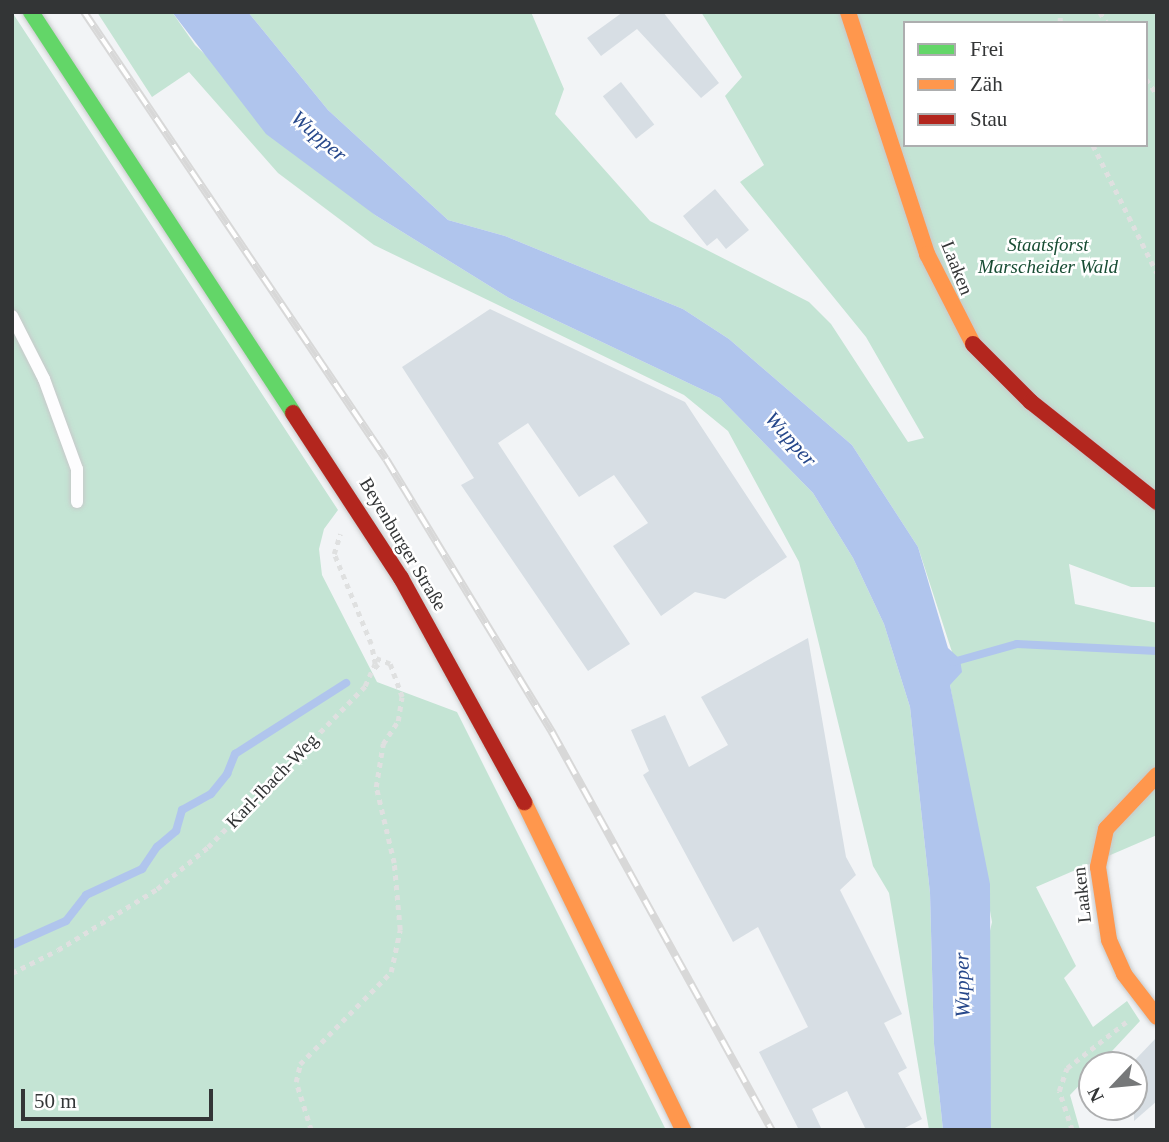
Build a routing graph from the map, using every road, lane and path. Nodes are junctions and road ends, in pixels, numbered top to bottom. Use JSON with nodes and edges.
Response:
{"nodes":[{"id":1,"x":31,"y":12,"type":"edge"},
{"id":2,"x":848,"y":12,"type":"edge"},
{"id":3,"x":1094,"y":147,"type":"edge"},
{"id":4,"x":1157,"y":273,"type":"edge"},
{"id":5,"x":12,"y":316,"type":"edge"},
{"id":6,"x":77,"y":502,"type":"dead end"},
{"id":7,"x":1157,"y":502,"type":"edge"},
{"id":8,"x":363,"y":517,"type":"junction"},
{"id":9,"x":374,"y":657,"type":"junction"},
{"id":10,"x":375,"y":664,"type":"junction"},
{"id":11,"x":381,"y":671,"type":"dead end"},
{"id":12,"x":1157,"y":775,"type":"edge"},
{"id":13,"x":12,"y":973,"type":"edge"},
{"id":14,"x":1157,"y":1017,"type":"edge"},
{"id":15,"x":1129,"y":1020,"type":"dead end"},
{"id":16,"x":310,"y":1130,"type":"edge"},
{"id":17,"x":682,"y":1130,"type":"edge"},
{"id":18,"x":1072,"y":1130,"type":"edge"}],
"edges":[{"from":1,"to":8,"type":"main road","name":"Beyenburger Straße"},
{"from":2,"to":7,"type":"main road","name":"Laaken"},
{"from":3,"to":4,"type":"path"},
{"from":5,"to":6,"type":"lane"},
{"from":8,"to":9,"type":"path"},
{"from":8,"to":17,"type":"main road","name":"Beyenburger Straße"},
{"from":9,"to":10,"type":"path"},
{"from":9,"to":16,"type":"path"},
{"from":10,"to":11,"type":"path"},
{"from":10,"to":13,"type":"path","name":"Karl-Ibach-Weg"},
{"from":12,"to":14,"type":"main road","name":"Laaken"},
{"from":15,"to":18,"type":"path"}]}
